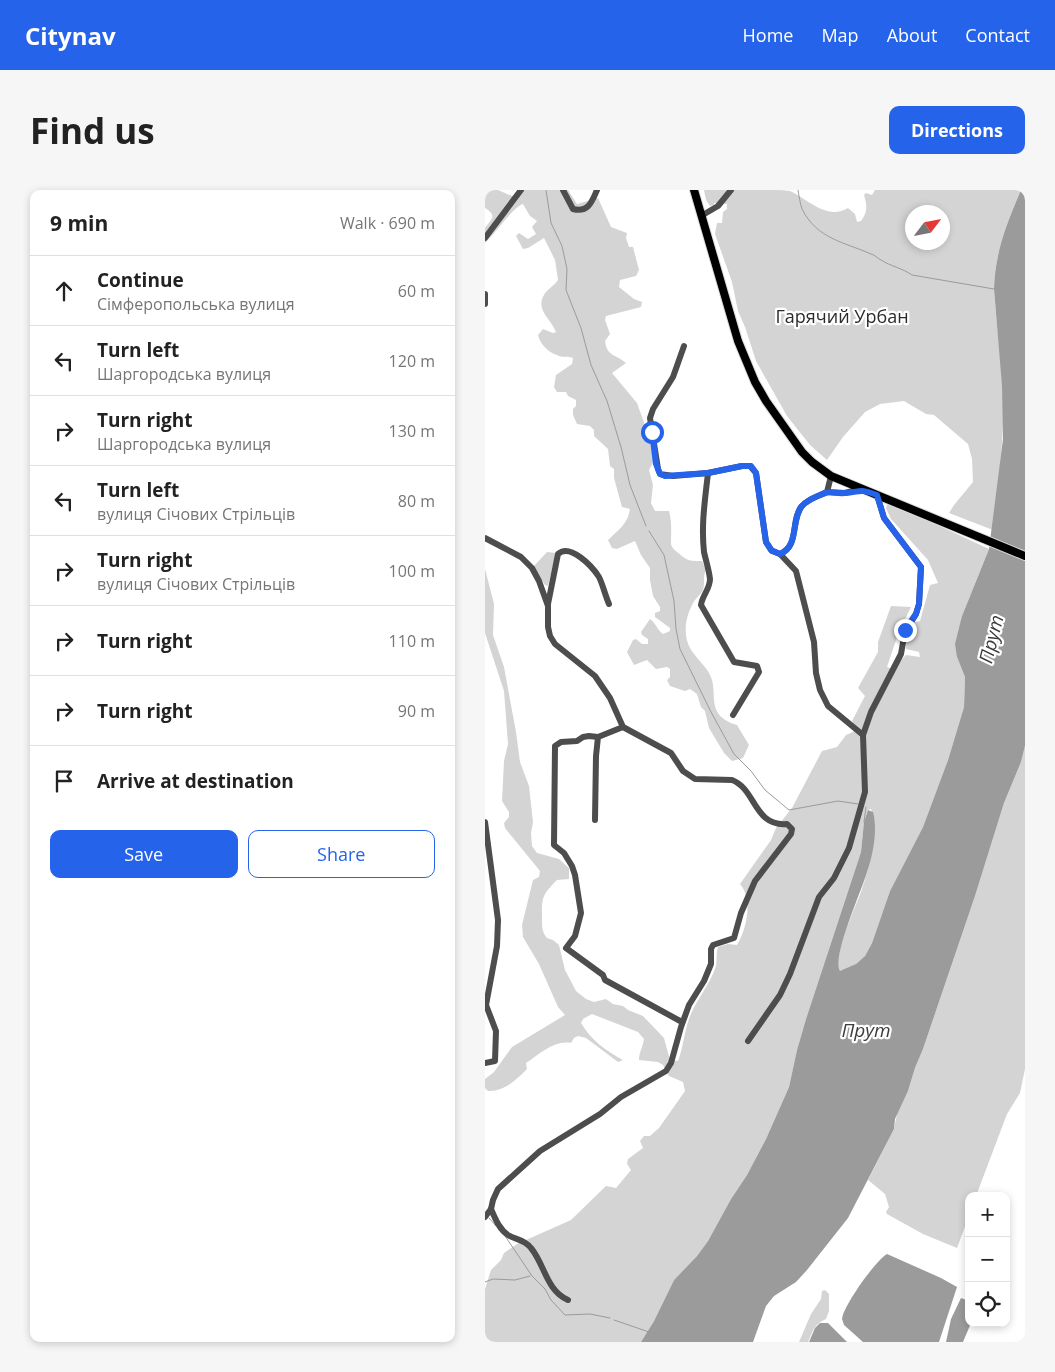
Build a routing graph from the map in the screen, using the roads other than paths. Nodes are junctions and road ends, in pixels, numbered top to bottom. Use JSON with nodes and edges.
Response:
{"nodes":[{"id":1,"x":521,"y":190,"type":"edge"},
{"id":2,"x":563,"y":190,"type":"edge"},
{"id":3,"x":597,"y":190,"type":"edge"},
{"id":4,"x":694,"y":190,"type":"edge"},
{"id":5,"x":731,"y":190,"type":"edge"},
{"id":6,"x":701,"y":216,"type":"junction"},
{"id":7,"x":485,"y":238,"type":"edge"},
{"id":8,"x":485,"y":294,"type":"edge"},
{"id":9,"x":485,"y":304,"type":"edge"},
{"id":10,"x":684,"y":346,"type":"dead end"},
{"id":11,"x":708,"y":473,"type":"junction"},
{"id":12,"x":831,"y":476,"type":"junction"},
{"id":13,"x":861,"y":489,"type":"junction"},
{"id":14,"x":827,"y":492,"type":"junction"},
{"id":15,"x":877,"y":495,"type":"junction"},
{"id":16,"x":485,"y":538,"type":"edge"},
{"id":17,"x":780,"y":554,"type":"junction"},
{"id":18,"x":1025,"y":556,"type":"edge"},
{"id":19,"x":609,"y":604,"type":"dead end"},
{"id":20,"x":548,"y":606,"type":"junction"},
{"id":21,"x":733,"y":715,"type":"dead end"},
{"id":22,"x":623,"y":727,"type":"junction"},
{"id":23,"x":863,"y":735,"type":"junction"},
{"id":24,"x":598,"y":737,"type":"junction"},
{"id":25,"x":595,"y":820,"type":"dead end"},
{"id":26,"x":485,"y":822,"type":"edge"},
{"id":27,"x":682,"y":1022,"type":"junction"},
{"id":28,"x":748,"y":1040,"type":"dead end"},
{"id":29,"x":485,"y":1063,"type":"edge"},
{"id":30,"x":488,"y":1212,"type":"edge"},
{"id":31,"x":568,"y":1300,"type":"dead end"}],
"edges":[{"from":1,"to":7,"type":"street"},
{"from":2,"to":3,"type":"street"},
{"from":4,"to":6,"type":"main road"},
{"from":5,"to":6,"type":"street"},
{"from":6,"to":12,"type":"main road"},
{"from":8,"to":9,"type":"street"},
{"from":10,"to":11,"type":"street"},
{"from":11,"to":17,"type":"street"},
{"from":11,"to":21,"type":"street"},
{"from":12,"to":13,"type":"main road"},
{"from":12,"to":14,"type":"street"},
{"from":13,"to":14,"type":"street"},
{"from":13,"to":15,"type":"main road"},
{"from":14,"to":17,"type":"street"},
{"from":15,"to":18,"type":"main road"},
{"from":15,"to":23,"type":"street"},
{"from":16,"to":20,"type":"street"},
{"from":17,"to":23,"type":"street"},
{"from":19,"to":20,"type":"street"},
{"from":20,"to":22,"type":"street"},
{"from":22,"to":24,"type":"street"},
{"from":22,"to":27,"type":"street"},
{"from":23,"to":28,"type":"street"},
{"from":24,"to":25,"type":"street"},
{"from":24,"to":27,"type":"street"},
{"from":26,"to":29,"type":"street"},
{"from":27,"to":30,"type":"street"},
{"from":30,"to":31,"type":"street"}]}
